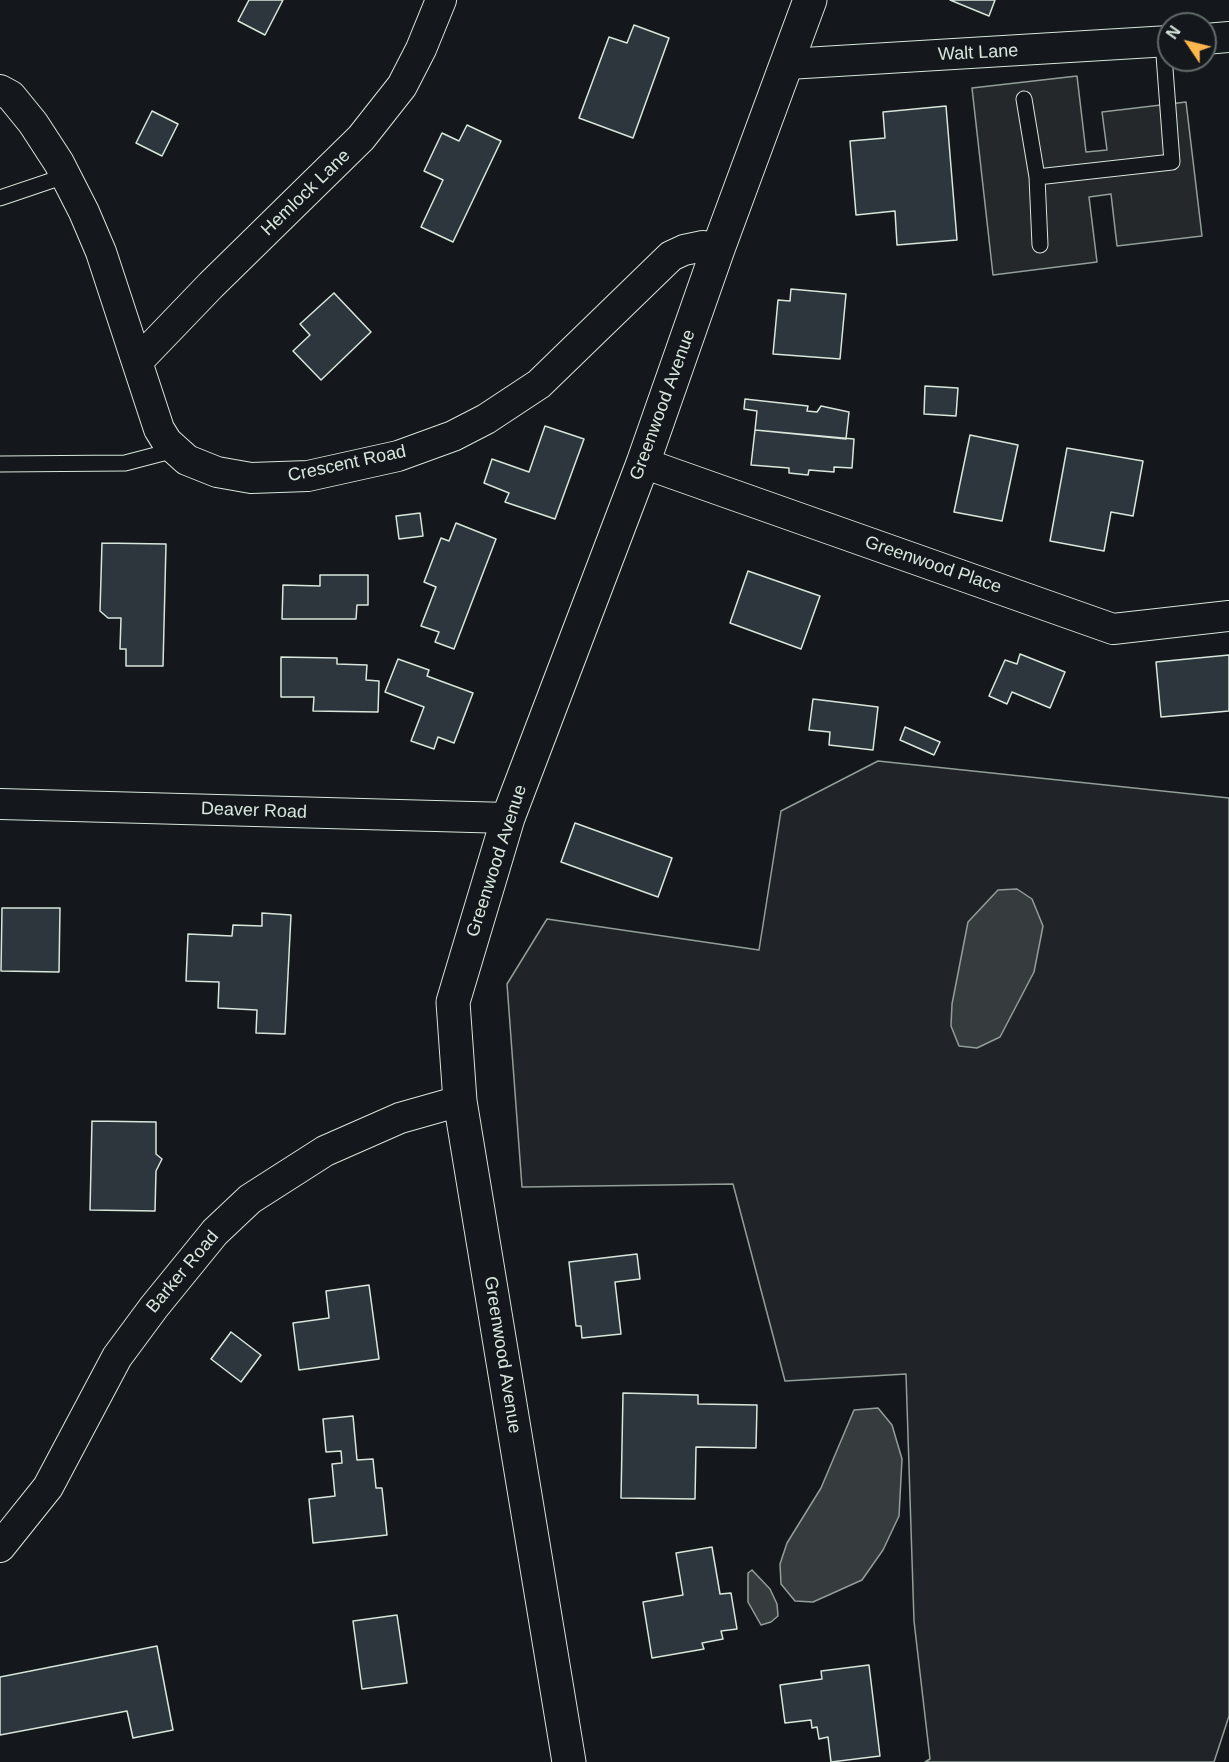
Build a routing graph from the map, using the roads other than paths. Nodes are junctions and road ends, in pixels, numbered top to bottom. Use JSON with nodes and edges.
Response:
{"nodes":[{"id":1,"x":441,"y":0,"type":"edge"},
{"id":2,"x":810,"y":0,"type":"edge"},
{"id":3,"x":1157,"y":42,"type":"edge"},
{"id":4,"x":788,"y":64,"type":"junction"},
{"id":5,"x":1168,"y":72,"type":"edge"},
{"id":6,"x":0,"y":90,"type":"edge"},
{"id":7,"x":1024,"y":99,"type":"dead end"},
{"id":8,"x":65,"y":176,"type":"junction"},
{"id":9,"x":1037,"y":177,"type":"junction"},
{"id":10,"x":0,"y":198,"type":"edge"},
{"id":11,"x":1040,"y":246,"type":"dead end"},
{"id":12,"x":718,"y":249,"type":"junction"},
{"id":13,"x":137,"y":363,"type":"junction"},
{"id":14,"x":175,"y":450,"type":"junction"},
{"id":15,"x":643,"y":463,"type":"junction"},
{"id":16,"x":0,"y":464,"type":"edge"},
{"id":17,"x":1229,"y":616,"type":"edge"},
{"id":18,"x":0,"y":804,"type":"edge"},
{"id":19,"x":508,"y":818,"type":"junction"},
{"id":20,"x":460,"y":1101,"type":"junction"},
{"id":21,"x":0,"y":1547,"type":"edge"},
{"id":22,"x":569,"y":1762,"type":"edge"}],
"edges":[{"from":1,"to":13,"type":"street","name":"Hemlock Lane"},
{"from":2,"to":4,"type":"main road","name":"Greenwood Avenue"},
{"from":3,"to":4,"type":"street","name":"Walt Lane"},
{"from":4,"to":12,"type":"main road","name":"Greenwood Avenue"},
{"from":5,"to":9,"type":"lane"},
{"from":6,"to":8,"type":"street","name":"Crescent Road"},
{"from":7,"to":9,"type":"lane"},
{"from":8,"to":10,"type":"lane"},
{"from":8,"to":13,"type":"street","name":"Crescent Road"},
{"from":9,"to":11,"type":"lane"},
{"from":12,"to":14,"type":"street","name":"Crescent Road"},
{"from":12,"to":15,"type":"main road","name":"Greenwood Avenue"},
{"from":13,"to":14,"type":"street","name":"Crescent Road"},
{"from":14,"to":16,"type":"lane"},
{"from":15,"to":17,"type":"street","name":"Greenwood Place"},
{"from":15,"to":19,"type":"main road","name":"Greenwood Avenue"},
{"from":18,"to":19,"type":"street","name":"Deaver Road"},
{"from":19,"to":20,"type":"main road","name":"Greenwood Avenue"},
{"from":20,"to":21,"type":"street","name":"Barker Road"},
{"from":20,"to":22,"type":"main road","name":"Greenwood Avenue"}]}
